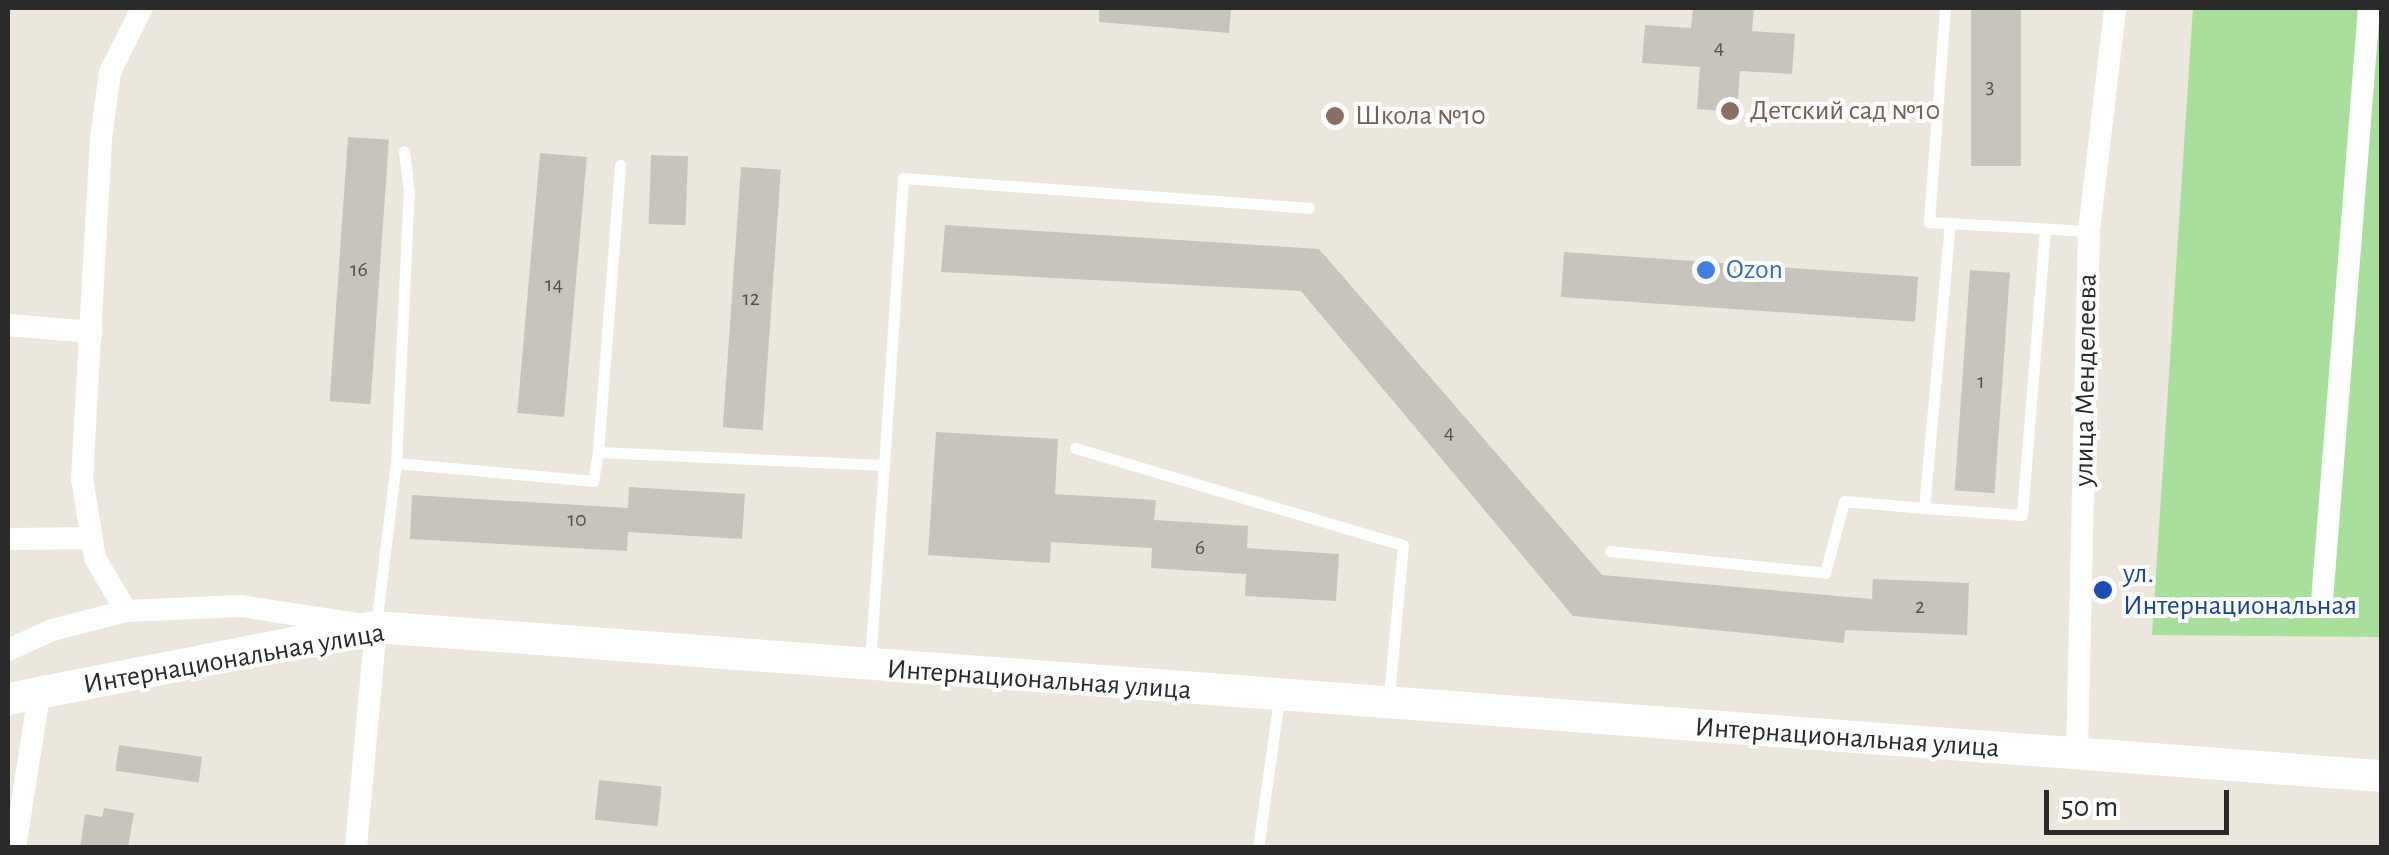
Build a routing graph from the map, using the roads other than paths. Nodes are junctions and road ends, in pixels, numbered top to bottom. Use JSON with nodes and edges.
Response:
{"nodes":[{"id":1,"x":142,"y":8,"type":"edge"},
{"id":2,"x":1945,"y":8,"type":"edge"},
{"id":3,"x":2116,"y":8,"type":"edge"},
{"id":4,"x":2369,"y":8,"type":"edge"},
{"id":5,"x":404,"y":151,"type":"dead end"},
{"id":6,"x":620,"y":165,"type":"dead end"},
{"id":7,"x":1309,"y":208,"type":"dead end"},
{"id":8,"x":1950,"y":223,"type":"junction"},
{"id":9,"x":2044,"y":229,"type":"junction"},
{"id":10,"x":2089,"y":231,"type":"junction"},
{"id":11,"x":8,"y":326,"type":"edge"},
{"id":12,"x":92,"y":332,"type":"junction"},
{"id":13,"x":1075,"y":448,"type":"dead end"},
{"id":14,"x":598,"y":452,"type":"junction"},
{"id":15,"x":396,"y":463,"type":"junction"},
{"id":16,"x":884,"y":465,"type":"junction"},
{"id":17,"x":1924,"y":508,"type":"junction"},
{"id":18,"x":92,"y":538,"type":"junction"},
{"id":19,"x":8,"y":539,"type":"edge"},
{"id":20,"x":1610,"y":551,"type":"dead end"},
{"id":21,"x":2322,"y":601,"type":"dead end"},
{"id":22,"x":126,"y":611,"type":"junction"},
{"id":23,"x":376,"y":627,"type":"junction"},
{"id":24,"x":8,"y":650,"type":"edge"},
{"id":25,"x":869,"y":668,"type":"junction"},
{"id":26,"x":23,"y":697,"type":"edge"},
{"id":27,"x":1279,"y":698,"type":"junction"},
{"id":28,"x":1388,"y":706,"type":"junction"},
{"id":29,"x":2077,"y":754,"type":"junction"},
{"id":30,"x":2382,"y":776,"type":"edge"},
{"id":31,"x":15,"y":848,"type":"edge"},
{"id":32,"x":356,"y":848,"type":"edge"},
{"id":33,"x":1258,"y":848,"type":"edge"}],
"edges":[{"from":1,"to":12,"type":"street"},
{"from":2,"to":8,"type":"lane"},
{"from":3,"to":10,"type":"street","name":"улица Менделеева"},
{"from":4,"to":21,"type":"street"},
{"from":5,"to":15,"type":"lane"},
{"from":6,"to":14,"type":"lane"},
{"from":7,"to":16,"type":"lane"},
{"from":8,"to":9,"type":"lane"},
{"from":8,"to":17,"type":"lane"},
{"from":9,"to":10,"type":"lane"},
{"from":9,"to":17,"type":"lane"},
{"from":10,"to":29,"type":"street","name":"улица Менделеева"},
{"from":11,"to":12,"type":"street"},
{"from":12,"to":18,"type":"street"},
{"from":13,"to":28,"type":"lane"},
{"from":14,"to":15,"type":"lane"},
{"from":14,"to":16,"type":"lane"},
{"from":15,"to":23,"type":"lane"},
{"from":16,"to":25,"type":"lane"},
{"from":17,"to":20,"type":"lane"},
{"from":18,"to":19,"type":"street"},
{"from":18,"to":22,"type":"street"},
{"from":22,"to":23,"type":"street"},
{"from":22,"to":24,"type":"street"},
{"from":23,"to":25,"type":"street","name":"Интернациональная улица"},
{"from":23,"to":26,"type":"street","name":"Интернациональная улица"},
{"from":23,"to":32,"type":"street"},
{"from":25,"to":27,"type":"street","name":"Интернациональная улица"},
{"from":26,"to":31,"type":"street"},
{"from":27,"to":28,"type":"street","name":"Интернациональная улица"},
{"from":27,"to":33,"type":"lane"},
{"from":28,"to":29,"type":"street","name":"Интернациональная улица"},
{"from":29,"to":30,"type":"street","name":"Интернациональная улица"}]}
